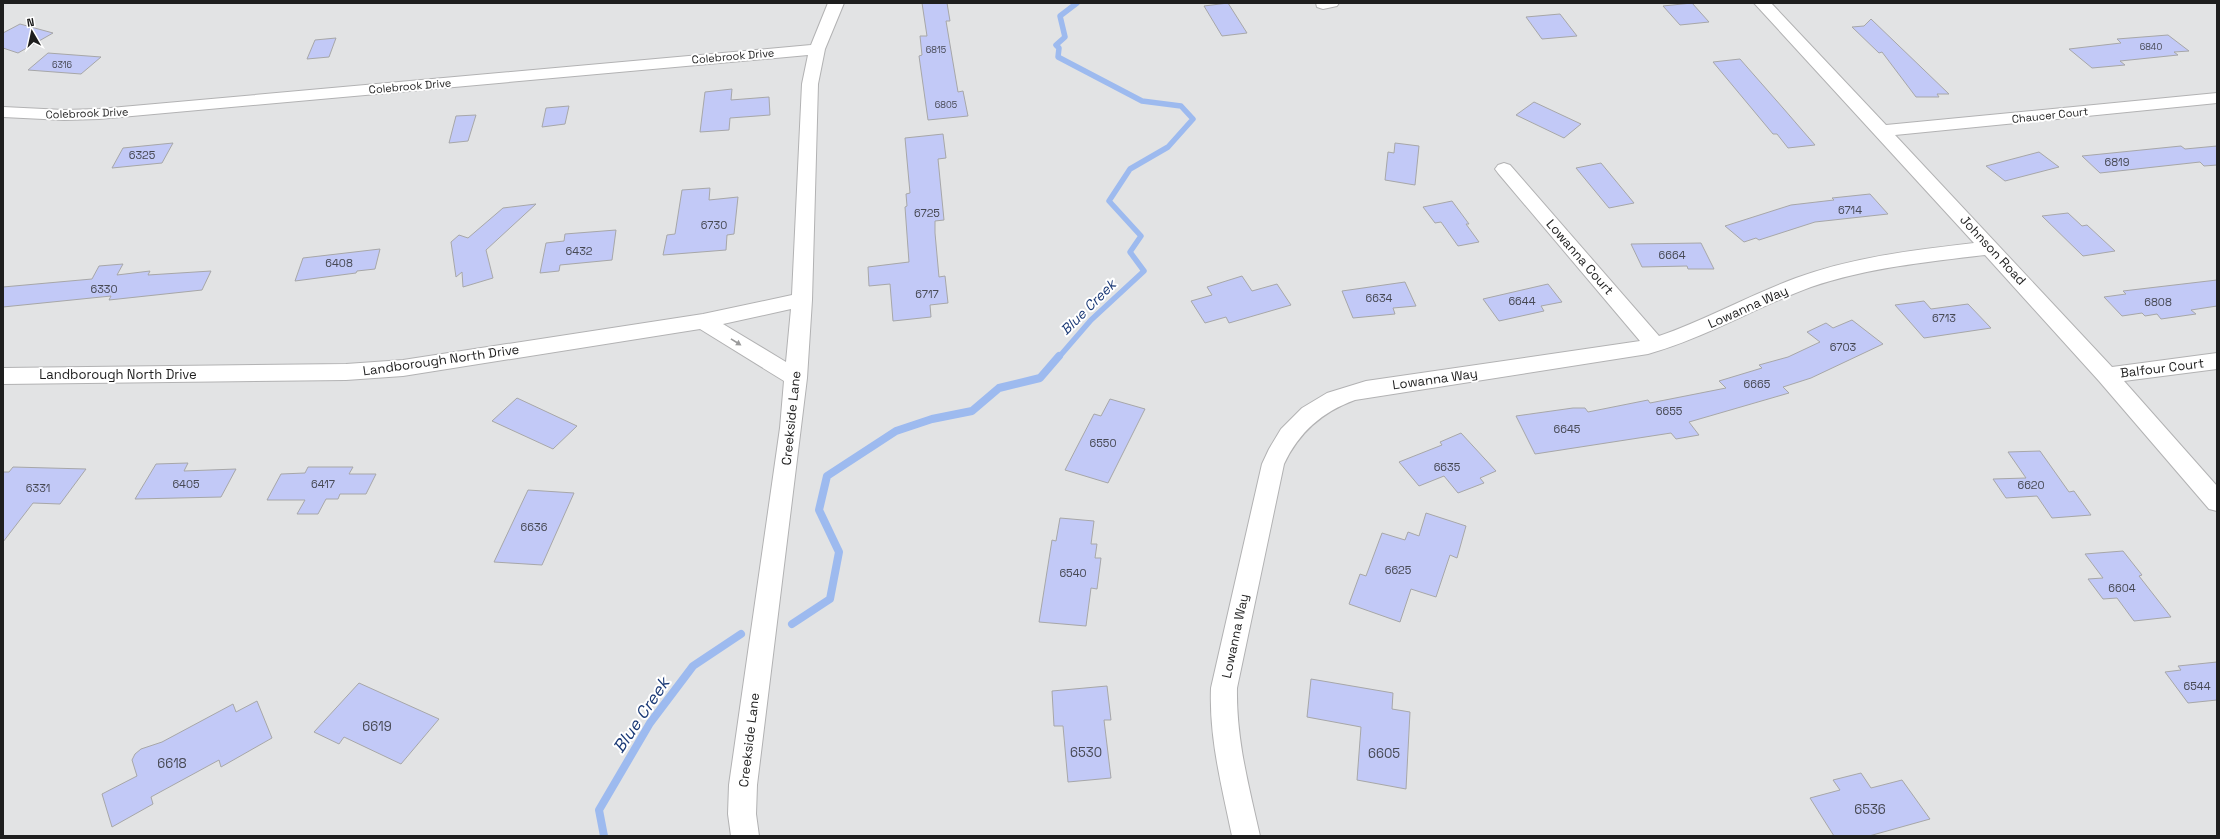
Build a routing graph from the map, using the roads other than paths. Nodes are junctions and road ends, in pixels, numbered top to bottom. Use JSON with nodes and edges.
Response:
{"nodes":[{"id":1,"x":836,"y":3,"type":"edge"},
{"id":2,"x":1762,"y":3,"type":"edge"},
{"id":3,"x":817,"y":49,"type":"junction"},
{"id":4,"x":2217,"y":98,"type":"edge"},
{"id":5,"x":3,"y":112,"type":"edge"},
{"id":6,"x":1883,"y":131,"type":"junction"},
{"id":7,"x":1504,"y":169,"type":"dead end"},
{"id":8,"x":1991,"y":248,"type":"junction"},
{"id":9,"x":802,"y":300,"type":"junction"},
{"id":10,"x":703,"y":321,"type":"junction"},
{"id":11,"x":1655,"y":345,"type":"junction"},
{"id":12,"x":2217,"y":360,"type":"edge"},
{"id":13,"x":2107,"y":375,"type":"junction"},
{"id":14,"x":3,"y":376,"type":"edge"},
{"id":15,"x":796,"y":378,"type":"junction"},
{"id":16,"x":2217,"y":502,"type":"edge"},
{"id":17,"x":745,"y":836,"type":"edge"},
{"id":18,"x":1246,"y":836,"type":"edge"}],
"edges":[{"from":1,"to":3,"type":"street","name":"Creekside Lane"},
{"from":2,"to":6,"type":"street","name":"Johnson Road"},
{"from":3,"to":5,"type":"street","name":"Colebrook Drive"},
{"from":3,"to":9,"type":"street","name":"Creekside Lane"},
{"from":4,"to":6,"type":"street","name":"Chaucer Court"},
{"from":6,"to":8,"type":"street","name":"Johnson Road"},
{"from":7,"to":11,"type":"street","name":"Lowanna Court"},
{"from":8,"to":11,"type":"street","name":"Lowanna Way"},
{"from":8,"to":13,"type":"street","name":"Johnson Road"},
{"from":9,"to":10,"type":"street","name":"Landborough North Drive"},
{"from":9,"to":15,"type":"street","name":"Creekside Lane"},
{"from":10,"to":14,"type":"street","name":"Landborough North Drive"},
{"from":10,"to":15,"type":"street","one_way":true},
{"from":11,"to":18,"type":"street","name":"Lowanna Way"},
{"from":12,"to":13,"type":"street","name":"Balfour Court"},
{"from":13,"to":16,"type":"street","name":"Johnson Road"},
{"from":15,"to":17,"type":"street","name":"Creekside Lane"}]}
